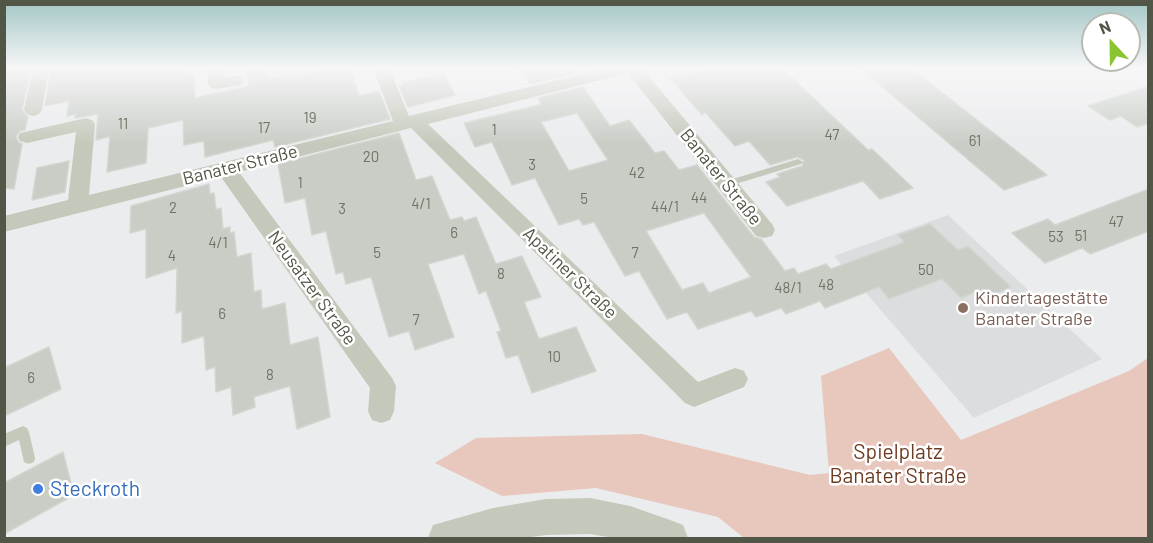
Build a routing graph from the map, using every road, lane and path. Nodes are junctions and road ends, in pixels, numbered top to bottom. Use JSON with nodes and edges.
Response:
{"nodes":[{"id":1,"x":36,"y":93,"type":"edge"},
{"id":2,"x":394,"y":93,"type":"edge"},
{"id":3,"x":527,"y":93,"type":"edge"},
{"id":4,"x":653,"y":93,"type":"edge"},
{"id":5,"x":33,"y":110,"type":"dead end"},
{"id":6,"x":409,"y":123,"type":"junction"},
{"id":7,"x":27,"y":137,"type":"dead end"},
{"id":8,"x":798,"y":162,"type":"dead end"},
{"id":9,"x":226,"y":169,"type":"junction"},
{"id":10,"x":726,"y":184,"type":"junction"},
{"id":11,"x":78,"y":206,"type":"junction"},
{"id":12,"x":4,"y":224,"type":"edge"},
{"id":13,"x":764,"y":230,"type":"dead end"},
{"id":14,"x":735,"y":379,"type":"dead end"},
{"id":15,"x":381,"y":411,"type":"dead end"},
{"id":16,"x":4,"y":441,"type":"edge"},
{"id":17,"x":29,"y":458,"type":"dead end"},
{"id":18,"x":446,"y":538,"type":"edge"},
{"id":19,"x":670,"y":538,"type":"edge"}],
"edges":[{"from":1,"to":5,"type":"street"},
{"from":2,"to":6,"type":"street"},
{"from":3,"to":6,"type":"street","name":"Banater Straße"},
{"from":4,"to":10,"type":"street","name":"Banater Straße"},
{"from":6,"to":9,"type":"street","name":"Banater Straße"},
{"from":6,"to":14,"type":"street","name":"Apatiner Straße"},
{"from":7,"to":11,"type":"street"},
{"from":8,"to":10,"type":"lane"},
{"from":9,"to":11,"type":"street","name":"Banater Straße"},
{"from":9,"to":15,"type":"street","name":"Neusatzer Straße"},
{"from":10,"to":13,"type":"street","name":"Banater Straße"},
{"from":11,"to":12,"type":"street","name":"Banater Straße"},
{"from":16,"to":17,"type":"lane"},
{"from":18,"to":19,"type":"street"}]}
